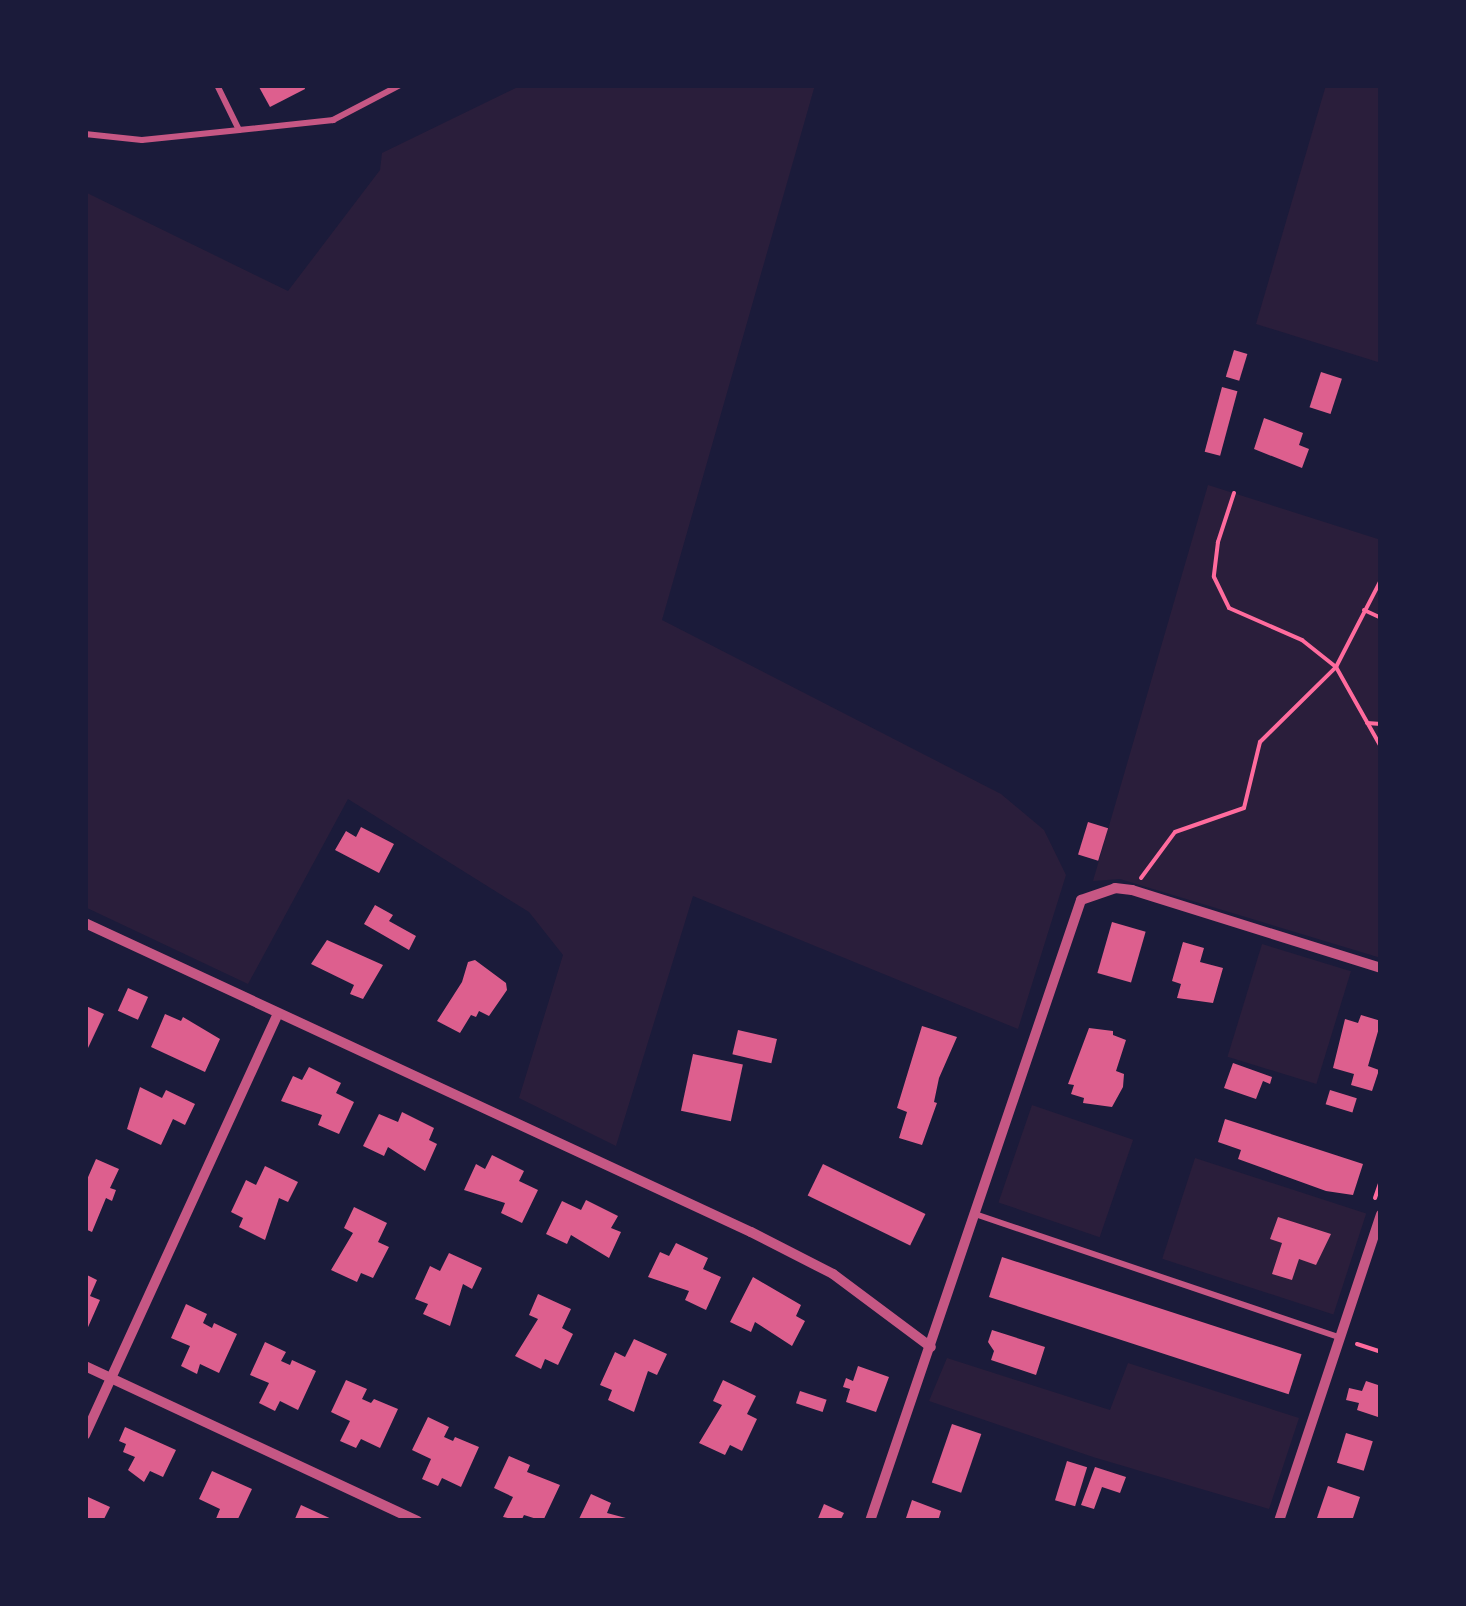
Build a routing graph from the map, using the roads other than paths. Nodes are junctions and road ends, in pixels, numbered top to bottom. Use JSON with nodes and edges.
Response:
{"nodes":[{"id":1,"x":217,"y":85,"type":"edge"},
{"id":2,"x":400,"y":85,"type":"edge"},
{"id":3,"x":239,"y":130,"type":"junction"},
{"id":4,"x":85,"y":134,"type":"edge"},
{"id":5,"x":85,"y":924,"type":"edge"},
{"id":6,"x":1381,"y":968,"type":"edge"},
{"id":7,"x":278,"y":1014,"type":"junction"},
{"id":8,"x":975,"y":1214,"type":"junction"},
{"id":9,"x":1381,"y":1215,"type":"edge"},
{"id":10,"x":1341,"y":1338,"type":"junction"},
{"id":11,"x":930,"y":1347,"type":"junction"},
{"id":12,"x":85,"y":1366,"type":"edge"},
{"id":13,"x":112,"y":1378,"type":"junction"},
{"id":14,"x":85,"y":1434,"type":"edge"},
{"id":15,"x":418,"y":1521,"type":"edge"},
{"id":16,"x":870,"y":1521,"type":"edge"},
{"id":17,"x":1279,"y":1521,"type":"edge"}],
"edges":[{"from":1,"to":3,"type":"lane"},
{"from":2,"to":3,"type":"lane"},
{"from":3,"to":4,"type":"lane"},
{"from":5,"to":7,"type":"street"},
{"from":6,"to":8,"type":"street"},
{"from":7,"to":11,"type":"street"},
{"from":7,"to":13,"type":"street"},
{"from":8,"to":10,"type":"lane"},
{"from":8,"to":11,"type":"street"},
{"from":9,"to":10,"type":"street"},
{"from":10,"to":17,"type":"street"},
{"from":11,"to":16,"type":"street"},
{"from":12,"to":13,"type":"street"},
{"from":13,"to":14,"type":"street"},
{"from":13,"to":15,"type":"street"}]}
